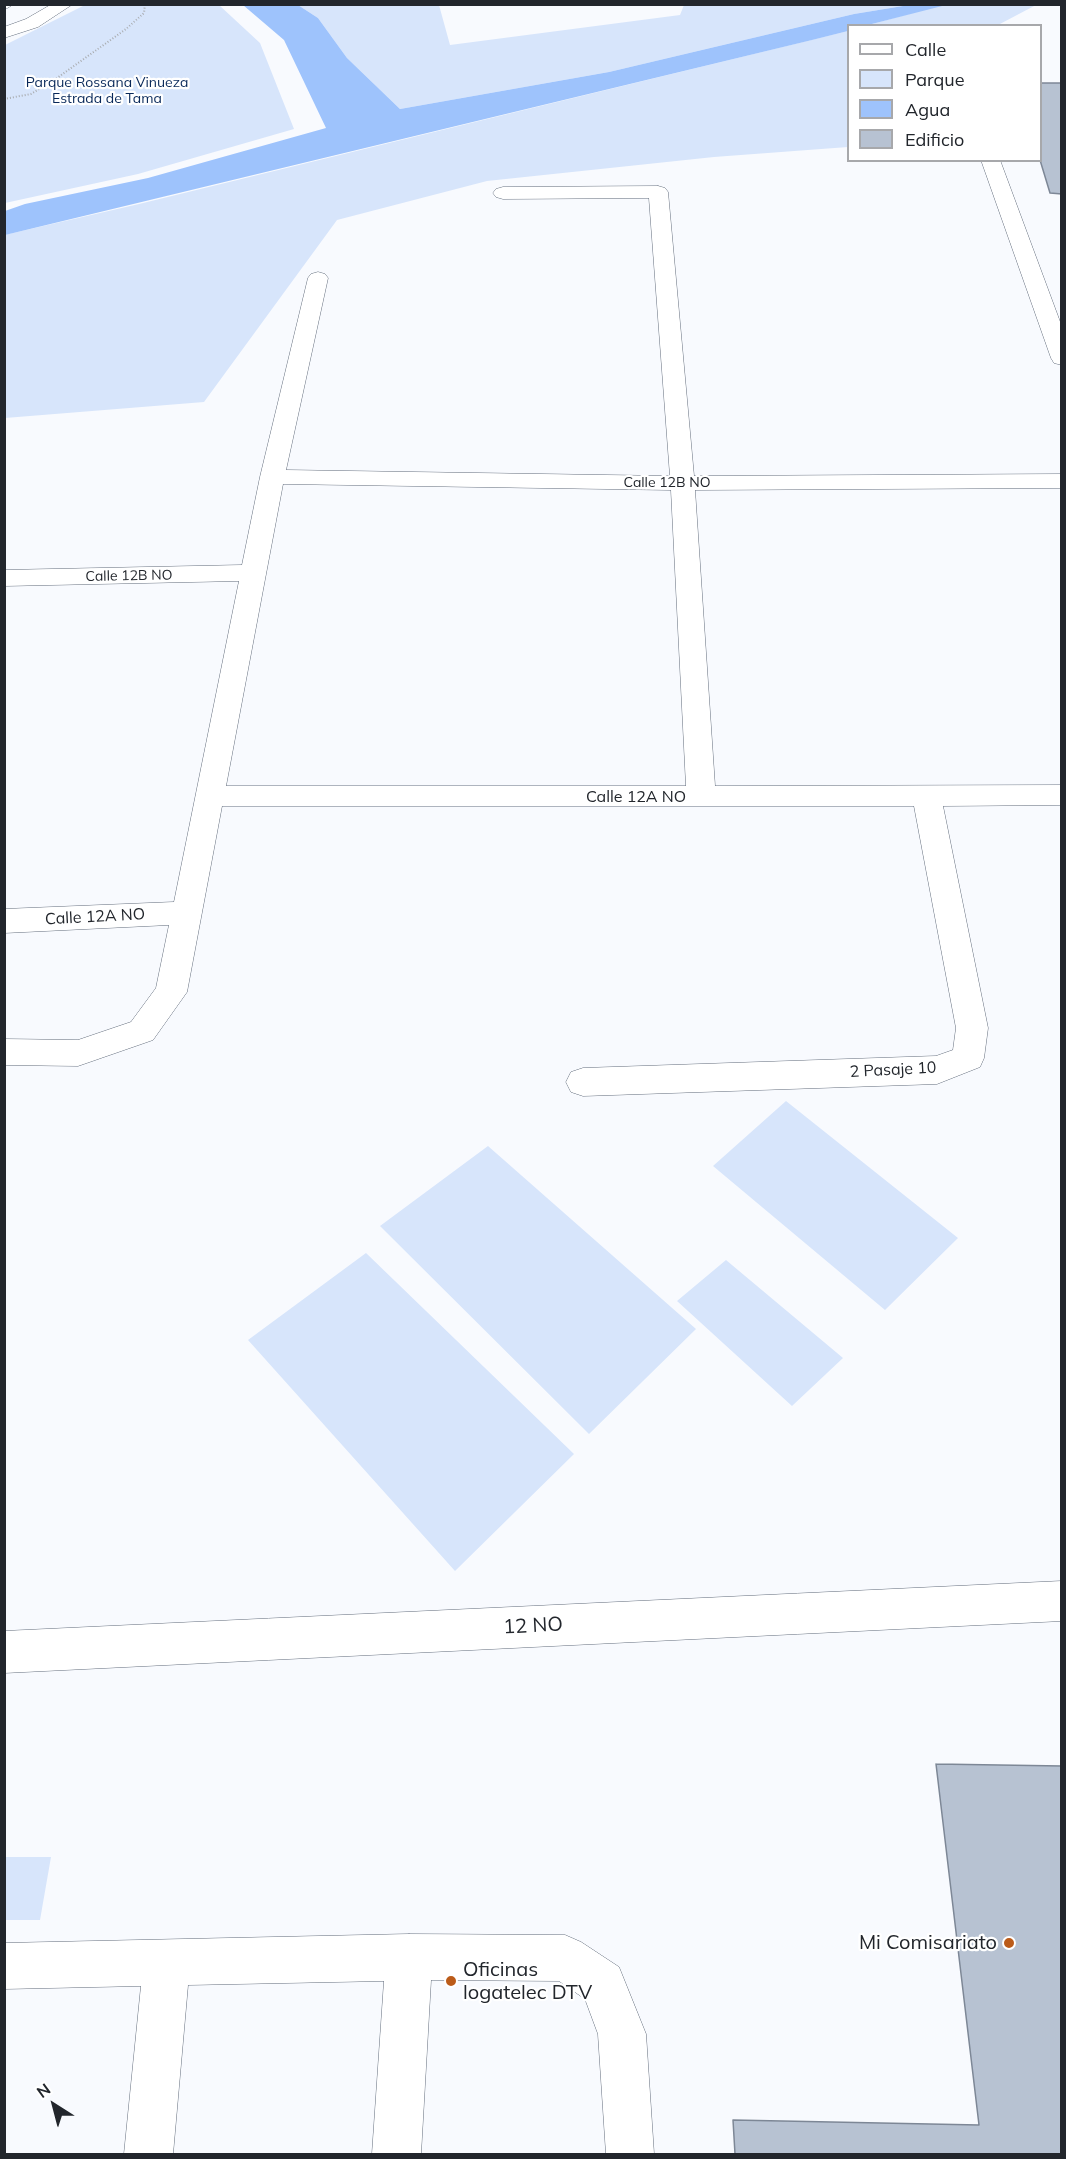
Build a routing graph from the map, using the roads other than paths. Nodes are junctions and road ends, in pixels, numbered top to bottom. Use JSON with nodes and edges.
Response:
{"nodes":[{"id":1,"x":65,"y":4,"type":"edge"},
{"id":2,"x":4,"y":33,"type":"edge"},
{"id":3,"x":991,"y":162,"type":"edge"},
{"id":4,"x":503,"y":193,"type":"dead end"},
{"id":5,"x":318,"y":278,"type":"dead end"},
{"id":6,"x":1062,"y":358,"type":"edge"},
{"id":7,"x":272,"y":477,"type":"junction"},
{"id":8,"x":1062,"y":481,"type":"edge"},
{"id":9,"x":683,"y":483,"type":"junction"},
{"id":10,"x":253,"y":573,"type":"junction"},
{"id":11,"x":4,"y":578,"type":"edge"},
{"id":12,"x":926,"y":795,"type":"junction"},
{"id":13,"x":1062,"y":795,"type":"edge"},
{"id":14,"x":211,"y":796,"type":"junction"},
{"id":15,"x":701,"y":797,"type":"junction"},
{"id":16,"x":185,"y":913,"type":"junction"},
{"id":17,"x":4,"y":921,"type":"edge"},
{"id":18,"x":4,"y":1052,"type":"edge"},
{"id":19,"x":583,"y":1082,"type":"dead end"},
{"id":20,"x":1062,"y":1601,"type":"edge"},
{"id":21,"x":4,"y":1652,"type":"edge"},
{"id":22,"x":409,"y":1957,"type":"junction"},
{"id":23,"x":167,"y":1961,"type":"junction"},
{"id":24,"x":4,"y":1966,"type":"edge"},
{"id":25,"x":149,"y":2154,"type":"edge"},
{"id":26,"x":397,"y":2154,"type":"edge"},
{"id":27,"x":630,"y":2154,"type":"edge"}],
"edges":[{"from":1,"to":2,"type":"street"},
{"from":3,"to":6,"type":"street"},
{"from":4,"to":9,"type":"street"},
{"from":5,"to":7,"type":"street"},
{"from":7,"to":9,"type":"street","name":"Calle 12B NO"},
{"from":7,"to":10,"type":"street"},
{"from":8,"to":9,"type":"street","name":"Calle 12B NO"},
{"from":9,"to":15,"type":"street"},
{"from":10,"to":11,"type":"street","name":"Calle 12B NO"},
{"from":10,"to":14,"type":"street"},
{"from":12,"to":13,"type":"street","name":"Calle 12A NO"},
{"from":12,"to":15,"type":"street","name":"Calle 12A NO"},
{"from":12,"to":19,"type":"street","name":"2 Pasaje 10"},
{"from":14,"to":15,"type":"street","name":"Calle 12A NO"},
{"from":14,"to":16,"type":"street"},
{"from":16,"to":17,"type":"street","name":"Calle 12A NO"},
{"from":16,"to":18,"type":"street"},
{"from":20,"to":21,"type":"street","name":"12 NO"},
{"from":22,"to":23,"type":"street"},
{"from":22,"to":26,"type":"street"},
{"from":22,"to":27,"type":"street"},
{"from":23,"to":24,"type":"street"},
{"from":23,"to":25,"type":"street"}]}
